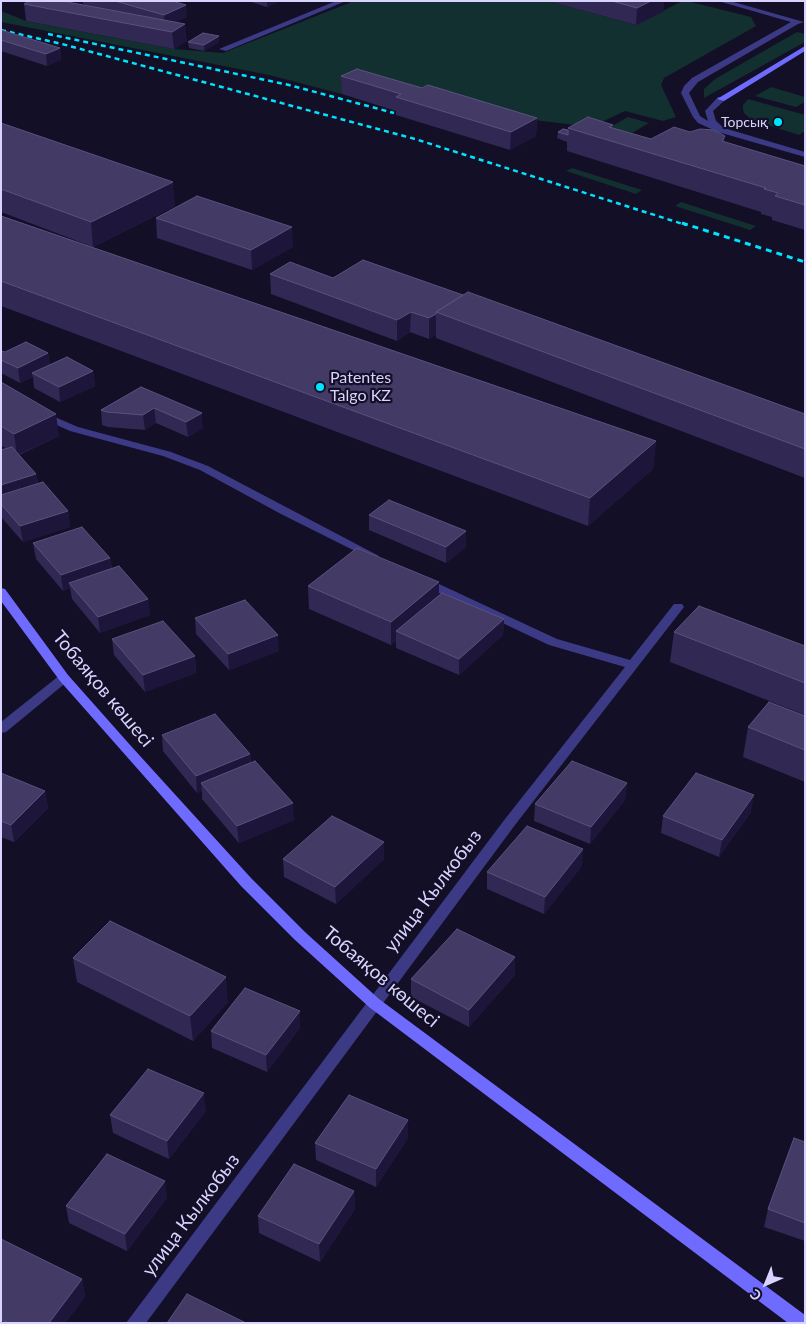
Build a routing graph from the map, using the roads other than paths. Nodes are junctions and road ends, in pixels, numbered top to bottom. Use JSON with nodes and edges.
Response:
{"nodes":[{"id":1,"x":343,"y":1,"type":"edge"},
{"id":2,"x":720,"y":1,"type":"edge"},
{"id":3,"x":801,"y":22,"type":"edge"},
{"id":4,"x":805,"y":48,"type":"edge"},
{"id":5,"x":223,"y":49,"type":"dead end"},
{"id":6,"x":727,"y":132,"type":"junction"},
{"id":7,"x":805,"y":155,"type":"edge"},
{"id":8,"x":35,"y":410,"type":"edge"},
{"id":9,"x":387,"y":563,"type":"edge"},
{"id":10,"x":413,"y":576,"type":"edge"},
{"id":11,"x":1,"y":592,"type":"edge"},
{"id":12,"x":678,"y":607,"type":"dead end"},
{"id":13,"x":633,"y":665,"type":"junction"},
{"id":14,"x":64,"y":678,"type":"junction"},
{"id":15,"x":1,"y":729,"type":"edge"},
{"id":16,"x":374,"y":1002,"type":"junction"},
{"id":17,"x":136,"y":1323,"type":"edge"},
{"id":18,"x":802,"y":1323,"type":"edge"}],
"edges":[{"from":1,"to":5,"type":"street"},
{"from":2,"to":3,"type":"street"},
{"from":3,"to":6,"type":"street"},
{"from":4,"to":6,"type":"street"},
{"from":6,"to":7,"type":"street"},
{"from":8,"to":9,"type":"street"},
{"from":10,"to":13,"type":"street"},
{"from":11,"to":14,"type":"street","name":"Тобаяқов көшесі"},
{"from":12,"to":13,"type":"street","name":"улица Кылкобыз"},
{"from":13,"to":16,"type":"street","name":"улица Кылкобыз"},
{"from":14,"to":15,"type":"street"},
{"from":14,"to":16,"type":"street","name":"Тобаяқов көшесі"},
{"from":16,"to":17,"type":"street","name":"улица Кылкобыз"},
{"from":16,"to":18,"type":"street","name":"Тобаяқов көшесі"}]}
